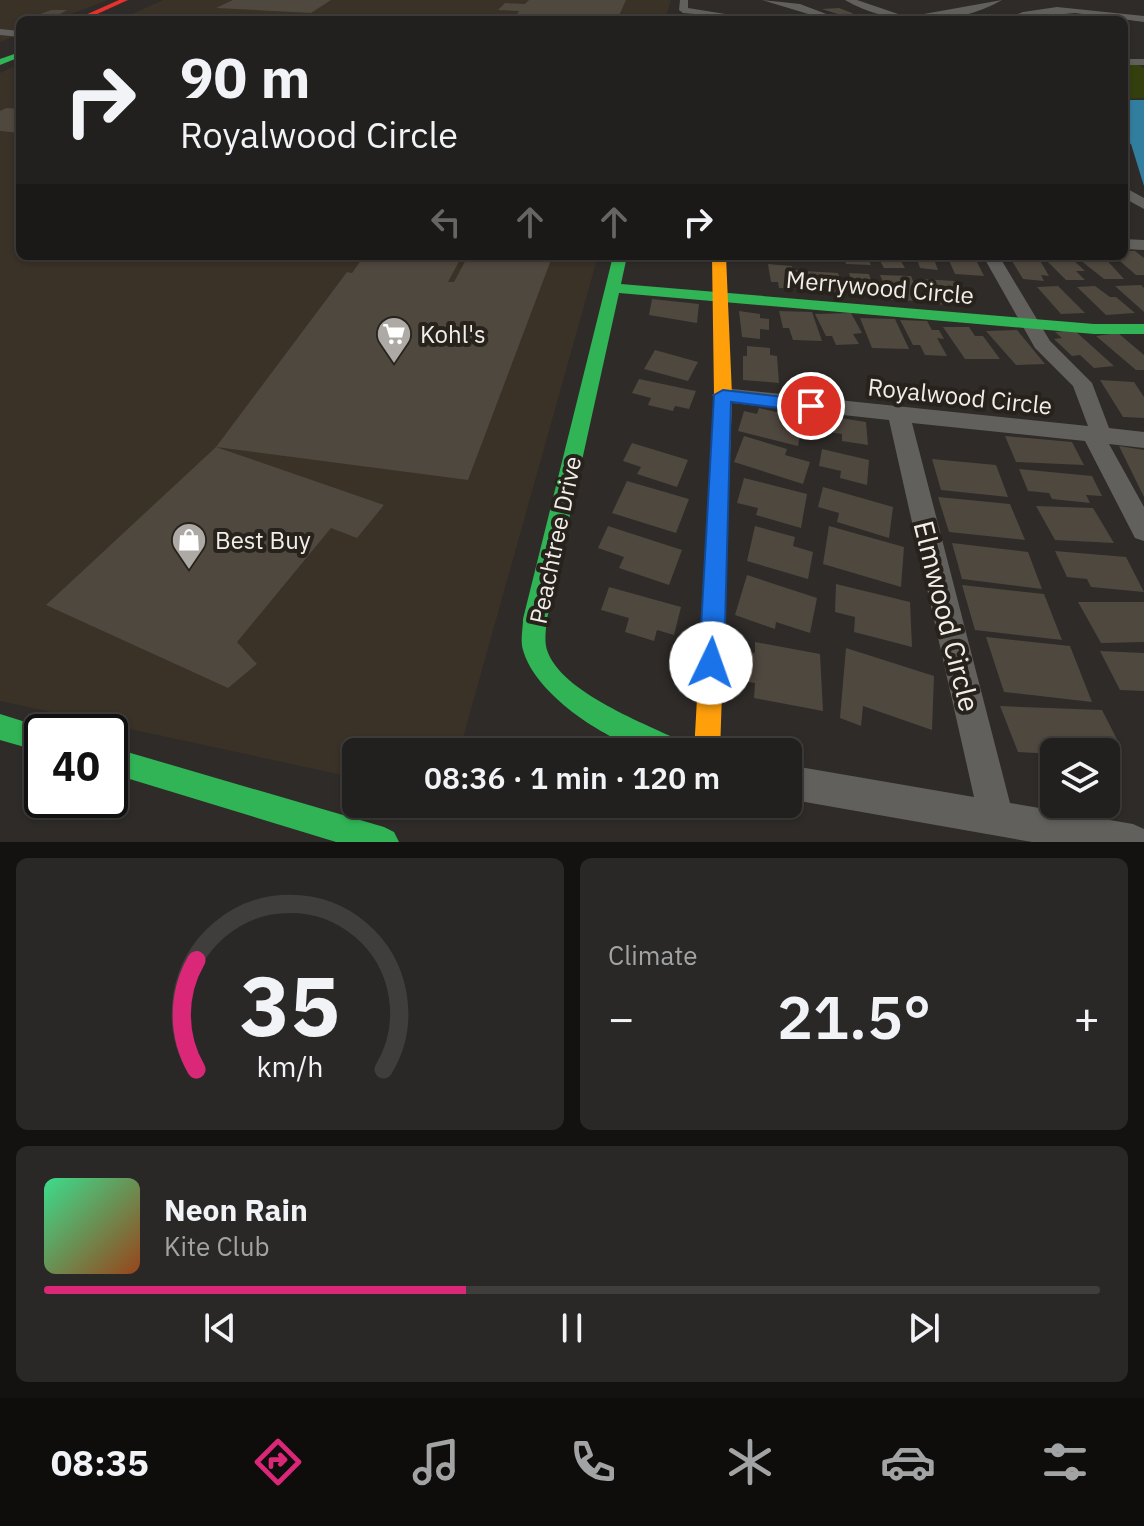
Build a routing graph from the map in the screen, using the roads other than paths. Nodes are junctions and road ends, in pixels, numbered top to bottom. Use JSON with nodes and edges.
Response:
{"nodes":[{"id":1,"x":125,"y":0,"type":"edge"},
{"id":2,"x":766,"y":0,"type":"edge"},
{"id":3,"x":849,"y":0,"type":"edge"},
{"id":4,"x":892,"y":0,"type":"edge"},
{"id":5,"x":998,"y":0,"type":"edge"},
{"id":6,"x":1051,"y":0,"type":"edge"},
{"id":7,"x":1068,"y":0,"type":"edge"},
{"id":8,"x":144,"y":1,"type":"edge"},
{"id":9,"x":1124,"y":3,"type":"dead end"},
{"id":10,"x":684,"y":5,"type":"edge"},
{"id":11,"x":874,"y":7,"type":"junction"},
{"id":12,"x":1144,"y":8,"type":"edge"},
{"id":13,"x":1063,"y":10,"type":"junction"},
{"id":14,"x":1084,"y":12,"type":"junction"},
{"id":15,"x":87,"y":16,"type":"edge"},
{"id":16,"x":108,"y":16,"type":"edge"},
{"id":17,"x":738,"y":16,"type":"edge"},
{"id":18,"x":826,"y":16,"type":"edge"},
{"id":19,"x":895,"y":16,"type":"edge"},
{"id":20,"x":936,"y":16,"type":"edge"},
{"id":21,"x":1018,"y":16,"type":"edge"},
{"id":22,"x":1118,"y":16,"type":"edge"},
{"id":23,"x":619,"y":260,"type":"edge"},
{"id":24,"x":719,"y":260,"type":"edge"},
{"id":25,"x":993,"y":260,"type":"edge"},
{"id":26,"x":613,"y":288,"type":"junction"},
{"id":27,"x":719,"y":298,"type":"junction"},
{"id":28,"x":1027,"y":324,"type":"junction"},
{"id":29,"x":1144,"y":329,"type":"edge"},
{"id":30,"x":723,"y":395,"type":"junction"},
{"id":31,"x":899,"y":416,"type":"junction"},
{"id":32,"x":1094,"y":437,"type":"junction"},
{"id":33,"x":1144,"y":440,"type":"edge"},
{"id":34,"x":1144,"y":531,"type":"edge"},
{"id":35,"x":0,"y":727,"type":"edge"},
{"id":36,"x":24,"y":734,"type":"edge"},
{"id":37,"x":650,"y":738,"type":"edge"},
{"id":38,"x":708,"y":738,"type":"edge"},
{"id":39,"x":128,"y":765,"type":"edge"},
{"id":40,"x":802,"y":784,"type":"edge"},
{"id":41,"x":996,"y":817,"type":"junction"},
{"id":42,"x":384,"y":842,"type":"edge"},
{"id":43,"x":1133,"y":842,"type":"edge"}],
"edges":[{"from":1,"to":15,"type":"main road"},
{"from":2,"to":18,"type":"street"},
{"from":3,"to":11,"type":"street"},
{"from":4,"to":11,"type":"street"},
{"from":5,"to":20,"type":"street"},
{"from":6,"to":13,"type":"street"},
{"from":7,"to":14,"type":"street"},
{"from":8,"to":16,"type":"main road"},
{"from":9,"to":12,"type":"street"},
{"from":10,"to":17,"type":"street"},
{"from":11,"to":19,"type":"street"},
{"from":13,"to":14,"type":"street"},
{"from":13,"to":21,"type":"street"},
{"from":14,"to":22,"type":"street"},
{"from":23,"to":26,"type":"main road","name":"Peachtree Drive"},
{"from":24,"to":27,"type":"main road"},
{"from":25,"to":28,"type":"street"},
{"from":26,"to":27,"type":"main road","name":"Merrywood Circle"},
{"from":26,"to":37,"type":"main road","name":"Peachtree Drive"},
{"from":27,"to":28,"type":"main road","name":"Merrywood Circle"},
{"from":27,"to":30,"type":"main road"},
{"from":28,"to":29,"type":"main road","name":"Merrywood Circle"},
{"from":28,"to":32,"type":"street"},
{"from":30,"to":31,"type":"street","name":"Royalwood Circle"},
{"from":30,"to":38,"type":"main road"},
{"from":31,"to":32,"type":"street","name":"Royalwood Circle"},
{"from":31,"to":41,"type":"street","name":"Elmwood Circle"},
{"from":32,"to":33,"type":"street","name":"Royalwood Circle"},
{"from":32,"to":34,"type":"street"},
{"from":35,"to":36,"type":"main road"},
{"from":39,"to":42,"type":"main road"},
{"from":40,"to":41,"type":"street"},
{"from":41,"to":43,"type":"street"}]}
